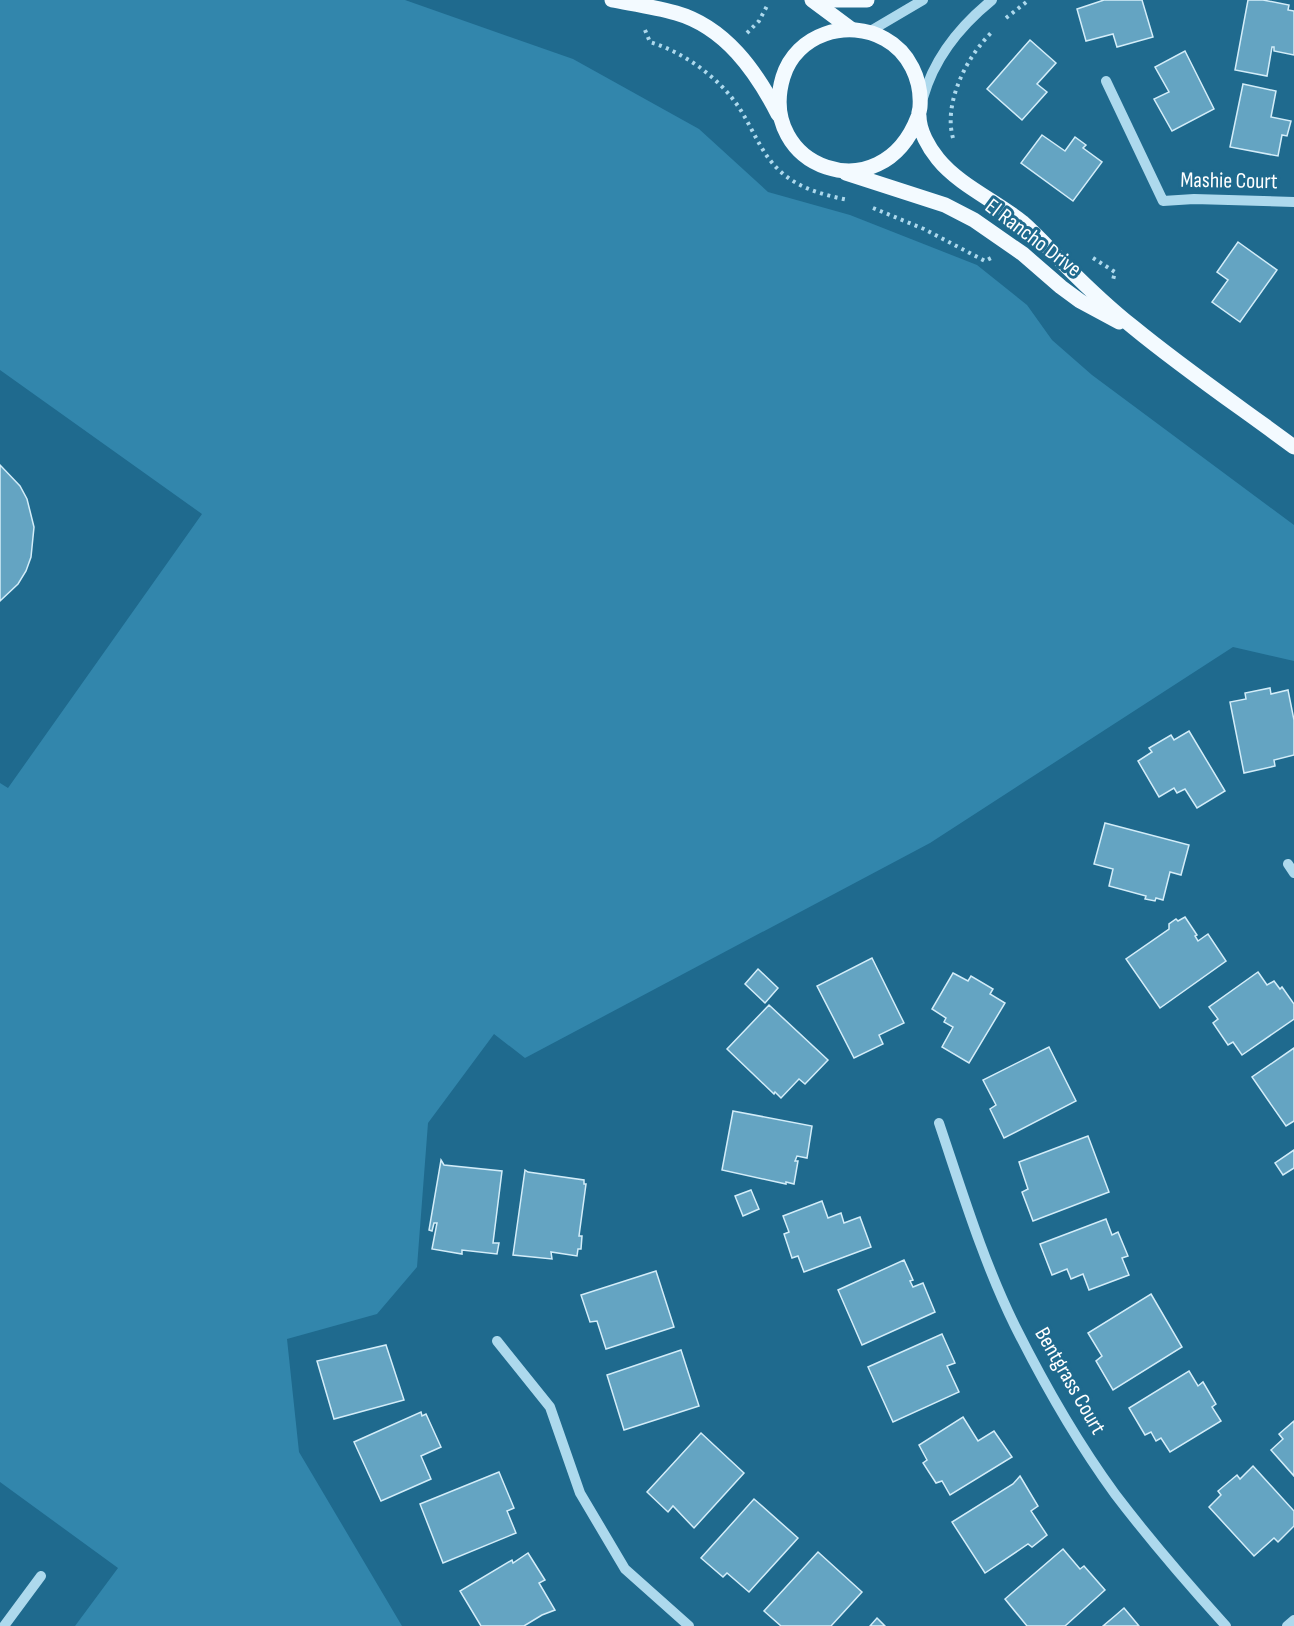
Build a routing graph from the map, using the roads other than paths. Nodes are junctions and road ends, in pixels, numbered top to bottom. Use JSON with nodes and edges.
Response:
{"nodes":[{"id":1,"x":612,"y":0,"type":"edge"},
{"id":2,"x":812,"y":0,"type":"edge"},
{"id":3,"x":820,"y":0,"type":"edge"},
{"id":4,"x":867,"y":0,"type":"edge"},
{"id":5,"x":923,"y":0,"type":"edge"},
{"id":6,"x":992,"y":0,"type":"edge"},
{"id":7,"x":851,"y":29,"type":"junction"},
{"id":8,"x":867,"y":33,"type":"junction"},
{"id":9,"x":1106,"y":81,"type":"dead end"},
{"id":10,"x":919,"y":112,"type":"junction"},
{"id":11,"x":783,"y":124,"type":"junction"},
{"id":12,"x":835,"y":169,"type":"junction"},
{"id":13,"x":1294,"y":202,"type":"edge"},
{"id":14,"x":1133,"y":328,"type":"junction"},
{"id":15,"x":1294,"y":447,"type":"edge"},
{"id":16,"x":939,"y":1123,"type":"dead end"},
{"id":17,"x":497,"y":1341,"type":"dead end"},
{"id":18,"x":41,"y":1576,"type":"dead end"},
{"id":19,"x":1294,"y":1620,"type":"edge"},
{"id":20,"x":4,"y":1626,"type":"edge"},
{"id":21,"x":689,"y":1626,"type":"edge"},
{"id":22,"x":1226,"y":1626,"type":"edge"},
{"id":23,"x":1287,"y":1626,"type":"edge"}],
"edges":[{"from":1,"to":11,"type":"main road","name":"El Rancho Drive"},
{"from":2,"to":7,"type":"main road","name":"El Rancho Drive"},
{"from":3,"to":4,"type":"main road"},
{"from":5,"to":8,"type":"street"},
{"from":6,"to":10,"type":"street"},
{"from":7,"to":8,"type":"main road","name":"El Rancho Drive"},
{"from":7,"to":11,"type":"main road","name":"El Rancho Drive"},
{"from":8,"to":10,"type":"main road","name":"El Rancho Drive"},
{"from":9,"to":13,"type":"street","name":"Mashie Court"},
{"from":10,"to":12,"type":"main road","name":"El Rancho Drive"},
{"from":10,"to":14,"type":"main road","name":"El Rancho Drive"},
{"from":11,"to":12,"type":"main road","name":"El Rancho Drive"},
{"from":12,"to":14,"type":"main road","name":"El Rancho Drive"},
{"from":14,"to":15,"type":"main road","name":"El Rancho Drive"},
{"from":16,"to":22,"type":"street","name":"Bentgrass Court"},
{"from":17,"to":21,"type":"street"},
{"from":18,"to":20,"type":"street"},
{"from":19,"to":23,"type":"street"}]}
